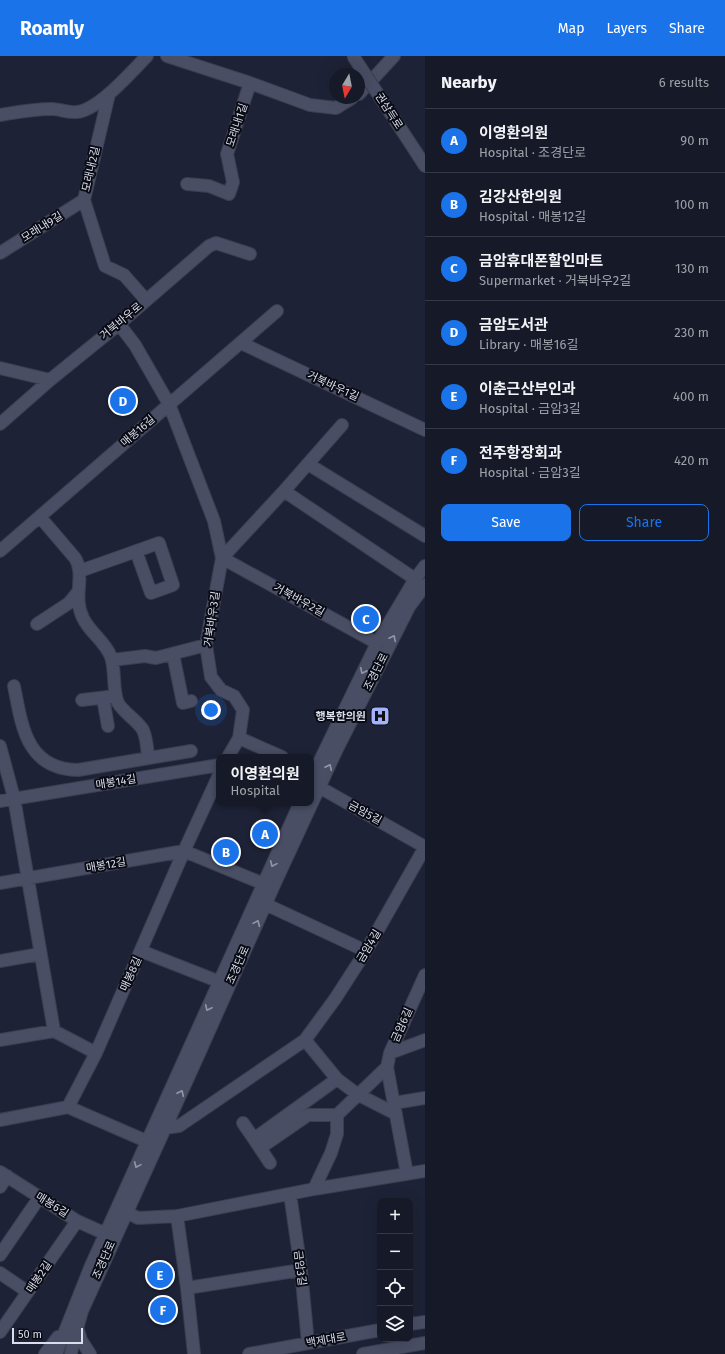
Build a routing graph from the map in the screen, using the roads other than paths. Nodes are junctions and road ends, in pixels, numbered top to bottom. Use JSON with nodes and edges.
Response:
{"nodes":[{"id":1,"x":147,"y":56,"type":"edge"},
{"id":2,"x":167,"y":56,"type":"edge"},
{"id":3,"x":353,"y":56,"type":"edge"},
{"id":4,"x":394,"y":56,"type":"edge"},
{"id":5,"x":250,"y":83,"type":"junction"},
{"id":6,"x":365,"y":88,"type":"edge"},
{"id":7,"x":109,"y":94,"type":"junction"},
{"id":8,"x":342,"y":104,"type":"edge"},
{"id":9,"x":0,"y":115,"type":"edge"},
{"id":10,"x":425,"y":166,"type":"edge"},
{"id":11,"x":187,"y":184,"type":"dead end"},
{"id":12,"x":84,"y":200,"type":"junction"},
{"id":13,"x":0,"y":253,"type":"edge"},
{"id":14,"x":250,"y":254,"type":"dead end"},
{"id":15,"x":146,"y":300,"type":"junction"},
{"id":16,"x":277,"y":311,"type":"dead end"},
{"id":17,"x":119,"y":324,"type":"junction"},
{"id":18,"x":241,"y":342,"type":"junction"},
{"id":19,"x":0,"y":368,"type":"edge"},
{"id":20,"x":50,"y":380,"type":"junction"},
{"id":21,"x":169,"y":404,"type":"junction"},
{"id":22,"x":0,"y":424,"type":"edge"},
{"id":23,"x":342,"y":425,"type":"dead end"},
{"id":24,"x":425,"y":430,"type":"edge"},
{"id":25,"x":308,"y":464,"type":"junction"},
{"id":26,"x":284,"y":491,"type":"junction"},
{"id":27,"x":40,"y":517,"type":"junction"},
{"id":28,"x":425,"y":536,"type":"edge"},
{"id":29,"x":136,"y":550,"type":"dead end"},
{"id":30,"x":0,"y":551,"type":"edge"},
{"id":31,"x":222,"y":558,"type":"junction"},
{"id":32,"x":425,"y":566,"type":"edge"},
{"id":33,"x":80,"y":570,"type":"junction"},
{"id":34,"x":420,"y":582,"type":"edge"},
{"id":35,"x":78,"y":592,"type":"junction"},
{"id":36,"x":37,"y":624,"type":"dead end"},
{"id":37,"x":377,"y":643,"type":"junction"},
{"id":38,"x":206,"y":645,"type":"junction"},
{"id":39,"x":173,"y":654,"type":"junction"},
{"id":40,"x":112,"y":660,"type":"junction"},
{"id":41,"x":14,"y":686,"type":"dead end"},
{"id":42,"x":116,"y":696,"type":"junction"},
{"id":43,"x":103,"y":698,"type":"junction"},
{"id":44,"x":82,"y":700,"type":"dead end"},
{"id":45,"x":191,"y":701,"type":"dead end"},
{"id":46,"x":104,"y":722,"type":"dead end"},
{"id":47,"x":239,"y":738,"type":"junction"},
{"id":48,"x":0,"y":746,"type":"edge"},
{"id":49,"x":191,"y":751,"type":"dead end"},
{"id":50,"x":230,"y":754,"type":"edge"},
{"id":51,"x":275,"y":754,"type":"edge"},
{"id":52,"x":148,"y":757,"type":"junction"},
{"id":53,"x":216,"y":765,"type":"edge"},
{"id":54,"x":314,"y":777,"type":"edge"},
{"id":55,"x":216,"y":782,"type":"edge"},
{"id":56,"x":14,"y":798,"type":"junction"},
{"id":57,"x":0,"y":800,"type":"edge"},
{"id":58,"x":299,"y":806,"type":"edge"},
{"id":59,"x":303,"y":806,"type":"edge"},
{"id":60,"x":425,"y":847,"type":"edge"},
{"id":61,"x":184,"y":851,"type":"junction"},
{"id":62,"x":27,"y":878,"type":"junction"},
{"id":63,"x":0,"y":883,"type":"edge"},
{"id":64,"x":264,"y":884,"type":"junction"},
{"id":65,"x":265,"y":904,"type":"junction"},
{"id":66,"x":141,"y":951,"type":"junction"},
{"id":67,"x":366,"y":951,"type":"junction"},
{"id":68,"x":40,"y":954,"type":"junction"},
{"id":69,"x":0,"y":961,"type":"edge"},
{"id":70,"x":425,"y":975,"type":"edge"},
{"id":71,"x":220,"y":982,"type":"junction"},
{"id":72,"x":54,"y":1031,"type":"junction"},
{"id":73,"x":0,"y":1040,"type":"edge"},
{"id":74,"x":305,"y":1040,"type":"junction"},
{"id":75,"x":425,"y":1040,"type":"edge"},
{"id":76,"x":96,"y":1053,"type":"junction"},
{"id":77,"x":390,"y":1053,"type":"junction"},
{"id":78,"x":388,"y":1067,"type":"junction"},
{"id":79,"x":337,"y":1079,"type":"junction"},
{"id":80,"x":357,"y":1094,"type":"junction"},
{"id":81,"x":425,"y":1098,"type":"edge"},
{"id":82,"x":68,"y":1107,"type":"junction"},
{"id":83,"x":395,"y":1108,"type":"junction"},
{"id":84,"x":337,"y":1115,"type":"junction"},
{"id":85,"x":0,"y":1120,"type":"edge"},
{"id":86,"x":243,"y":1123,"type":"dead end"},
{"id":87,"x":164,"y":1128,"type":"junction"},
{"id":88,"x":152,"y":1143,"type":"junction"},
{"id":89,"x":257,"y":1143,"type":"junction"},
{"id":90,"x":270,"y":1163,"type":"dead end"},
{"id":91,"x":425,"y":1171,"type":"edge"},
{"id":92,"x":4,"y":1174,"type":"edge"},
{"id":93,"x":407,"y":1174,"type":"junction"},
{"id":94,"x":0,"y":1188,"type":"edge"},
{"id":95,"x":314,"y":1189,"type":"junction"},
{"id":96,"x":290,"y":1194,"type":"junction"},
{"id":97,"x":39,"y":1198,"type":"junction"},
{"id":98,"x":126,"y":1212,"type":"junction"},
{"id":99,"x":177,"y":1216,"type":"junction"},
{"id":100,"x":77,"y":1221,"type":"junction"},
{"id":101,"x":106,"y":1234,"type":"junction"},
{"id":102,"x":0,"y":1255,"type":"edge"},
{"id":103,"x":301,"y":1270,"type":"junction"},
{"id":104,"x":0,"y":1273,"type":"edge"},
{"id":105,"x":187,"y":1288,"type":"junction"},
{"id":106,"x":28,"y":1292,"type":"junction"},
{"id":107,"x":425,"y":1322,"type":"edge"},
{"id":108,"x":74,"y":1323,"type":"junction"},
{"id":109,"x":413,"y":1324,"type":"edge"},
{"id":110,"x":377,"y":1331,"type":"edge"},
{"id":111,"x":0,"y":1332,"type":"edge"},
{"id":112,"x":308,"y":1343,"type":"junction"},
{"id":113,"x":425,"y":1343,"type":"edge"},
{"id":114,"x":45,"y":1354,"type":"edge"},
{"id":115,"x":56,"y":1354,"type":"edge"},
{"id":116,"x":72,"y":1354,"type":"edge"},
{"id":117,"x":90,"y":1354,"type":"edge"},
{"id":118,"x":194,"y":1354,"type":"edge"},
{"id":119,"x":249,"y":1354,"type":"edge"},
{"id":120,"x":363,"y":1354,"type":"edge"}],
"edges":[{"from":1,"to":7,"type":"street"},
{"from":2,"to":5,"type":"street"},
{"from":3,"to":10,"type":"street","name":"권삼득로","bridge":true},
{"from":4,"to":6,"type":"street"},
{"from":5,"to":8,"type":"street"},
{"from":5,"to":11,"type":"street","name":"모래내1길"},
{"from":7,"to":9,"type":"street"},
{"from":7,"to":12,"type":"street","name":"모래내2길"},
{"from":12,"to":13,"type":"street","name":"모래내9길"},
{"from":12,"to":15,"type":"street","name":"모래내2길"},
{"from":14,"to":15,"type":"street","name":"거북바우로"},
{"from":15,"to":17,"type":"street","name":"거북바우로"},
{"from":16,"to":18,"type":"street","name":"매봉16길"},
{"from":17,"to":20,"type":"street","name":"거북바우로"},
{"from":17,"to":21,"type":"street","name":"거북바우3길"},
{"from":18,"to":21,"type":"street","name":"매봉16길"},
{"from":18,"to":24,"type":"street","name":"거북바우1길"},
{"from":19,"to":20,"type":"street"},
{"from":20,"to":22,"type":"street","name":"거북바우로"},
{"from":21,"to":27,"type":"street","name":"매봉16길"},
{"from":21,"to":31,"type":"street","name":"거북바우3길"},
{"from":23,"to":25,"type":"street"},
{"from":25,"to":26,"type":"street"},
{"from":25,"to":28,"type":"street"},
{"from":26,"to":31,"type":"street"},
{"from":26,"to":34,"type":"street"},
{"from":27,"to":30,"type":"street","name":"매봉16길"},
{"from":27,"to":33,"type":"street"},
{"from":29,"to":33,"type":"street"},
{"from":31,"to":37,"type":"street","name":"거북바우2길"},
{"from":31,"to":38,"type":"street","name":"거북바우3길"},
{"from":32,"to":34,"type":"street","name":"조경단로"},
{"from":33,"to":35,"type":"street"},
{"from":34,"to":37,"type":"street","name":"조경단로"},
{"from":54,"to":34,"type":"street","name":"조경단로","one_way":true},
{"from":35,"to":36,"type":"street"},
{"from":35,"to":40,"type":"street"},
{"from":37,"to":54,"type":"street","name":"조경단로","one_way":true},
{"from":38,"to":39,"type":"street"},
{"from":38,"to":47,"type":"street","name":"거북바우3길"},
{"from":39,"to":40,"type":"street"},
{"from":39,"to":45,"type":"street"},
{"from":40,"to":42,"type":"street"},
{"from":41,"to":52,"type":"street"},
{"from":42,"to":43,"type":"street"},
{"from":42,"to":52,"type":"street"},
{"from":43,"to":44,"type":"street"},
{"from":43,"to":46,"type":"street"},
{"from":47,"to":50,"type":"street"},
{"from":47,"to":51,"type":"street"},
{"from":48,"to":56,"type":"street"},
{"from":49,"to":52,"type":"street"},
{"from":53,"to":56,"type":"street","name":"매봉14길"},
{"from":54,"to":60,"type":"street","name":"금암5길"},
{"from":55,"to":61,"type":"street"},
{"from":56,"to":57,"type":"street","name":"매봉14길"},
{"from":56,"to":62,"type":"street"},
{"from":58,"to":64,"type":"street","name":"조경단로","one_way":true},
{"from":59,"to":65,"type":"street","name":"조경단로"},
{"from":60,"to":67,"type":"street","name":"금암4길"},
{"from":61,"to":62,"type":"street","name":"매봉12길"},
{"from":61,"to":64,"type":"street"},
{"from":61,"to":66,"type":"street","name":"매봉8길"},
{"from":62,"to":63,"type":"street","name":"매봉12길"},
{"from":62,"to":68,"type":"street"},
{"from":64,"to":71,"type":"street","name":"조경단로"},
{"from":65,"to":67,"type":"street"},
{"from":87,"to":65,"type":"street","name":"조경단로","one_way":true},
{"from":66,"to":71,"type":"street","name":"조경단로"},
{"from":66,"to":76,"type":"street","name":"매봉8길"},
{"from":67,"to":74,"type":"street","name":"금암4길"},
{"from":68,"to":69,"type":"street"},
{"from":68,"to":72,"type":"street"},
{"from":70,"to":77,"type":"street","name":"금암6길"},
{"from":71,"to":88,"type":"street","name":"조경단로","one_way":true},
{"from":72,"to":73,"type":"street"},
{"from":72,"to":76,"type":"street"},
{"from":74,"to":79,"type":"street"},
{"from":74,"to":87,"type":"street","name":"금암4길"},
{"from":75,"to":77,"type":"street","name":"금암6길"},
{"from":76,"to":82,"type":"street"},
{"from":77,"to":78,"type":"street","name":"금암6길"},
{"from":78,"to":80,"type":"street"},
{"from":78,"to":83,"type":"street","name":"금암6길"},
{"from":79,"to":80,"type":"street"},
{"from":79,"to":89,"type":"street"},
{"from":80,"to":83,"type":"street"},
{"from":80,"to":84,"type":"street"},
{"from":81,"to":83,"type":"street"},
{"from":82,"to":85,"type":"street"},
{"from":82,"to":88,"type":"street"},
{"from":83,"to":93,"type":"street","name":"금암6길"},
{"from":84,"to":89,"type":"street"},
{"from":84,"to":95,"type":"street"},
{"from":86,"to":89,"type":"street"},
{"from":87,"to":88,"type":"street","name":"조경단로"},
{"from":88,"to":98,"type":"street","name":"조경단로"},
{"from":88,"to":101,"type":"street","name":"조경단로","one_way":true},
{"from":89,"to":90,"type":"street"},
{"from":91,"to":93,"type":"street"},
{"from":92,"to":94,"type":"street"},
{"from":92,"to":97,"type":"street","name":"매봉6길"},
{"from":93,"to":95,"type":"street"},
{"from":95,"to":96,"type":"street"},
{"from":96,"to":99,"type":"street"},
{"from":96,"to":103,"type":"street","name":"금암3길"},
{"from":97,"to":100,"type":"street","name":"매봉6길"},
{"from":97,"to":102,"type":"street"},
{"from":98,"to":99,"type":"street"},
{"from":98,"to":108,"type":"street","name":"조경단로"},
{"from":99,"to":105,"type":"street"},
{"from":100,"to":101,"type":"street","name":"매봉6길"},
{"from":100,"to":106,"type":"street","name":"매봉2길"},
{"from":101,"to":108,"type":"street","name":"조경단로"},
{"from":103,"to":105,"type":"street"},
{"from":103,"to":112,"type":"street","name":"금암3길"},
{"from":104,"to":106,"type":"street"},
{"from":105,"to":118,"type":"street"},
{"from":106,"to":111,"type":"street","name":"매봉2길"},
{"from":107,"to":109,"type":"street"},
{"from":108,"to":114,"type":"street"},
{"from":108,"to":115,"type":"street","name":"조경단로"},
{"from":108,"to":116,"type":"street","name":"조경단로"},
{"from":108,"to":117,"type":"street"},
{"from":110,"to":112,"type":"street","name":"백제대로"},
{"from":112,"to":119,"type":"street","name":"백제대로"},
{"from":113,"to":120,"type":"street"}]}
